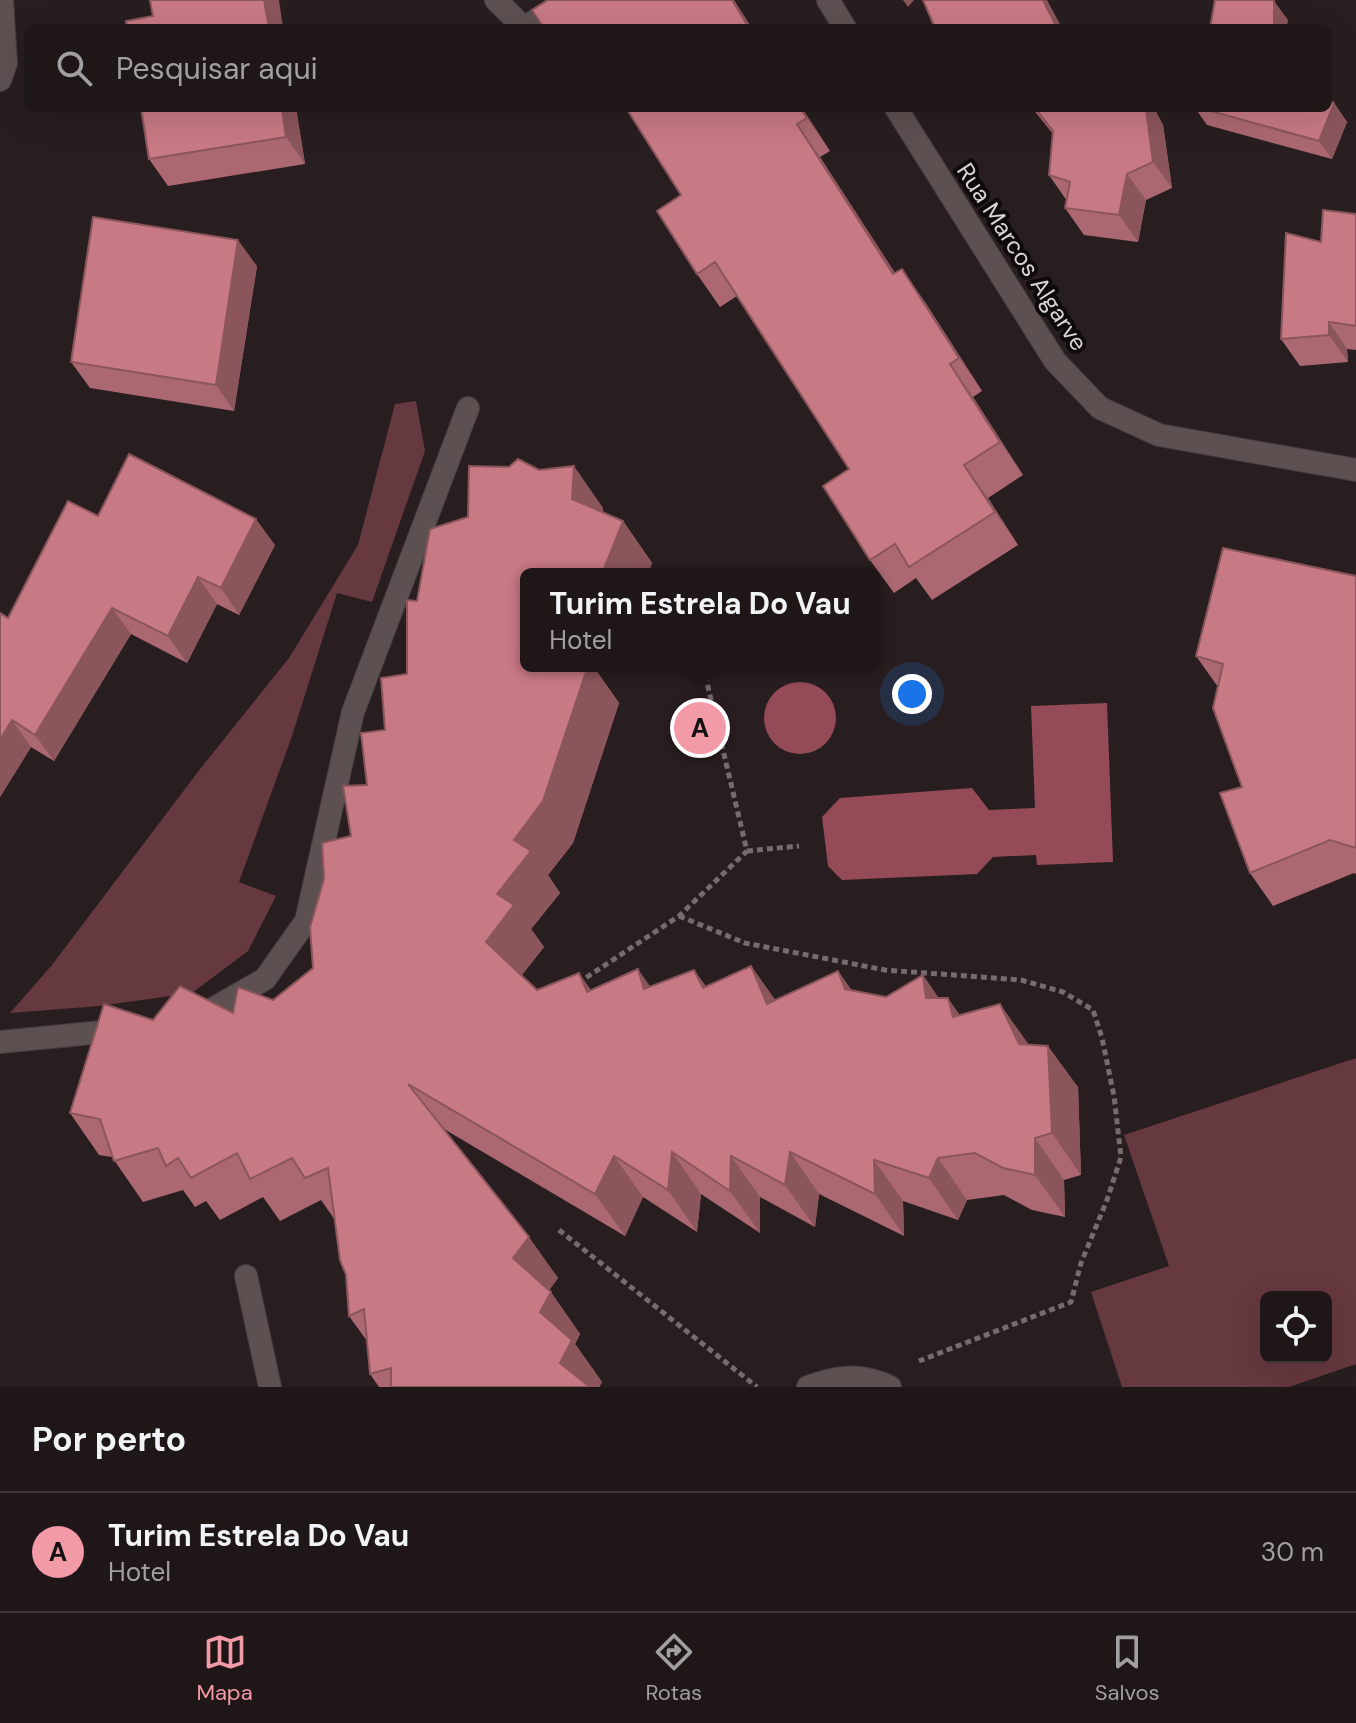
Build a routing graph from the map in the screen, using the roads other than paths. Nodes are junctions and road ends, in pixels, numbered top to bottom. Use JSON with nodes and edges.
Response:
{"nodes":[{"id":1,"x":2,"y":0,"type":"edge"},
{"id":2,"x":496,"y":0,"type":"edge"},
{"id":3,"x":567,"y":0,"type":"edge"},
{"id":4,"x":828,"y":0,"type":"edge"},
{"id":5,"x":520,"y":24,"type":"edge"},
{"id":6,"x":530,"y":24,"type":"edge"},
{"id":7,"x":843,"y":24,"type":"edge"},
{"id":8,"x":0,"y":80,"type":"edge"},
{"id":9,"x":899,"y":112,"type":"edge"},
{"id":10,"x":468,"y":408,"type":"dead end"},
{"id":11,"x":1356,"y":470,"type":"edge"},
{"id":12,"x":174,"y":1025,"type":"edge"},
{"id":13,"x":144,"y":1027,"type":"edge"},
{"id":14,"x":0,"y":1042,"type":"edge"},
{"id":15,"x":246,"y":1276,"type":"dead end"},
{"id":16,"x":270,"y":1387,"type":"edge"},
{"id":17,"x":808,"y":1387,"type":"edge"},
{"id":18,"x":890,"y":1387,"type":"edge"}],
"edges":[{"from":1,"to":8,"type":"street"},
{"from":2,"to":5,"type":"street"},
{"from":3,"to":6,"type":"street"},
{"from":4,"to":7,"type":"street"},
{"from":9,"to":11,"type":"street","name":"Rua Marcos Algarve"},
{"from":10,"to":12,"type":"street"},
{"from":13,"to":14,"type":"street"},
{"from":15,"to":16,"type":"street"},
{"from":17,"to":18,"type":"street"}]}
